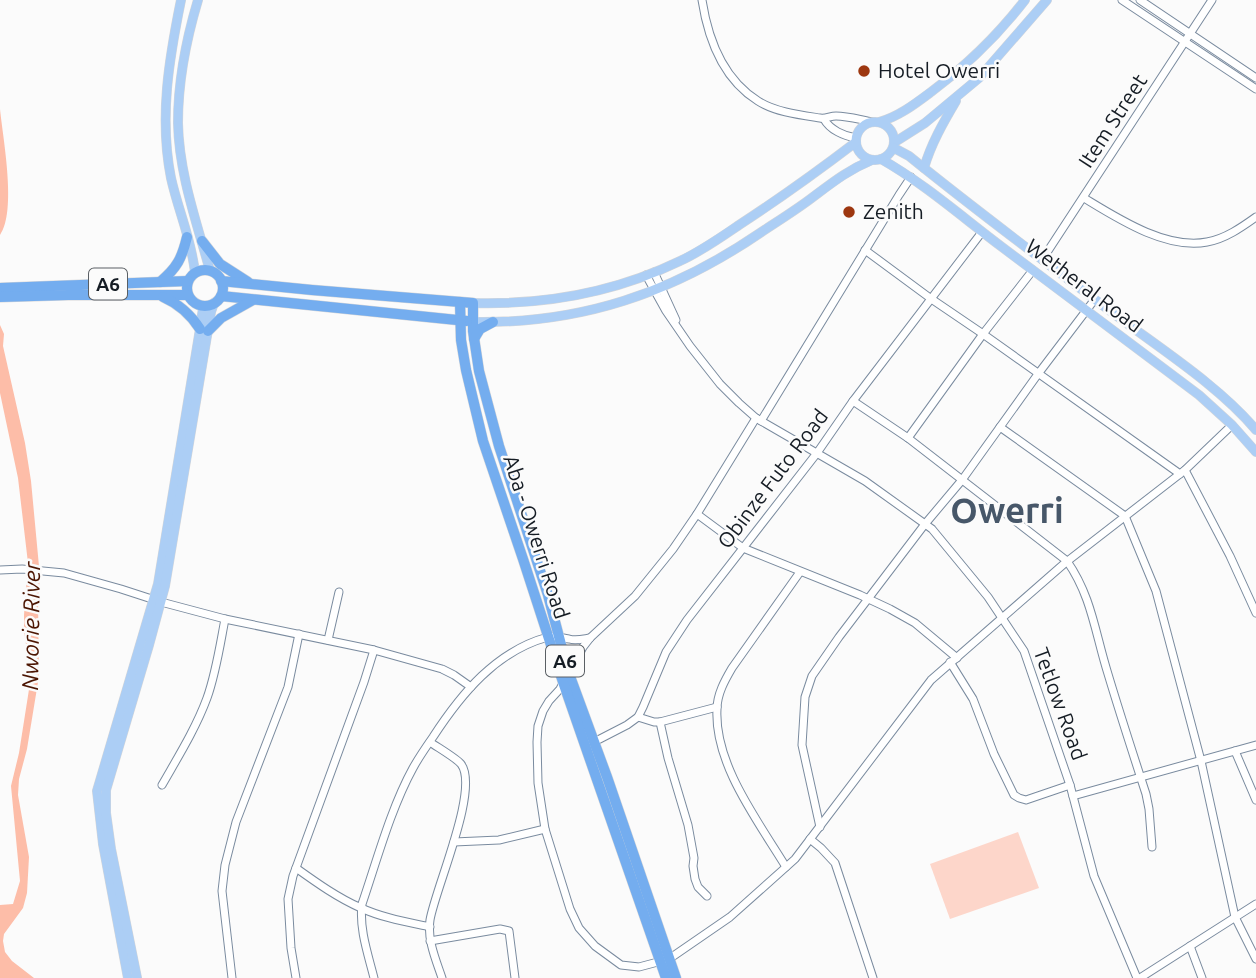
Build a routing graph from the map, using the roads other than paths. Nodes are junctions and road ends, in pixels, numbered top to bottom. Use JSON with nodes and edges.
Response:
{"nodes":[{"id":1,"x":181,"y":0,"type":"edge"},
{"id":2,"x":198,"y":0,"type":"edge"},
{"id":3,"x":702,"y":0,"type":"edge"},
{"id":4,"x":1024,"y":0,"type":"edge"},
{"id":5,"x":1047,"y":0,"type":"edge"},
{"id":6,"x":1122,"y":0,"type":"edge"},
{"id":7,"x":1140,"y":0,"type":"edge"},
{"id":8,"x":1212,"y":0,"type":"edge"},
{"id":9,"x":1190,"y":33,"type":"junction"},
{"id":10,"x":1185,"y":41,"type":"junction"},
{"id":11,"x":1256,"y":78,"type":"edge"},
{"id":12,"x":1256,"y":89,"type":"edge"},
{"id":13,"x":958,"y":97,"type":"junction"},
{"id":14,"x":824,"y":119,"type":"junction"},
{"id":15,"x":876,"y":122,"type":"junction"},
{"id":16,"x":856,"y":140,"type":"junction"},
{"id":17,"x":894,"y":145,"type":"junction"},
{"id":18,"x":876,"y":160,"type":"junction"},
{"id":19,"x":924,"y":169,"type":"junction"},
{"id":20,"x":911,"y":177,"type":"junction"},
{"id":21,"x":1084,"y":198,"type":"junction"},
{"id":22,"x":1256,"y":217,"type":"edge"},
{"id":23,"x":982,"y":232,"type":"junction"},
{"id":24,"x":187,"y":237,"type":"junction"},
{"id":25,"x":202,"y":241,"type":"junction"},
{"id":26,"x":865,"y":250,"type":"junction"},
{"id":27,"x":1042,"y":260,"type":"junction"},
{"id":28,"x":1033,"y":270,"type":"junction"},
{"id":29,"x":210,"y":271,"type":"junction"},
{"id":30,"x":650,"y":274,"type":"junction"},
{"id":31,"x":192,"y":277,"type":"junction"},
{"id":32,"x":221,"y":281,"type":"junction"},
{"id":33,"x":160,"y":282,"type":"junction"},
{"id":34,"x":251,"y":284,"type":"junction"},
{"id":35,"x":0,"y":288,"type":"edge"},
{"id":36,"x":312,"y":290,"type":"junction"},
{"id":37,"x":658,"y":290,"type":"junction"},
{"id":38,"x":29,"y":292,"type":"junction"},
{"id":39,"x":160,"y":295,"type":"junction"},
{"id":40,"x":188,"y":295,"type":"junction"},
{"id":41,"x":0,"y":297,"type":"edge"},
{"id":42,"x":930,"y":298,"type":"junction"},
{"id":43,"x":254,"y":299,"type":"junction"},
{"id":44,"x":1094,"y":299,"type":"junction"},
{"id":45,"x":218,"y":300,"type":"junction"},
{"id":46,"x":460,"y":302,"type":"junction"},
{"id":47,"x":473,"y":303,"type":"junction"},
{"id":48,"x":199,"y":305,"type":"junction"},
{"id":49,"x":310,"y":306,"type":"junction"},
{"id":50,"x":1087,"y":310,"type":"junction"},
{"id":51,"x":443,"y":319,"type":"junction"},
{"id":52,"x":461,"y":321,"type":"junction"},
{"id":53,"x":473,"y":322,"type":"junction"},
{"id":54,"x":493,"y":322,"type":"junction"},
{"id":55,"x":204,"y":330,"type":"junction"},
{"id":56,"x":984,"y":334,"type":"junction"},
{"id":57,"x":474,"y":339,"type":"junction"},
{"id":58,"x":461,"y":340,"type":"junction"},
{"id":59,"x":1038,"y":374,"type":"junction"},
{"id":60,"x":853,"y":401,"type":"junction"},
{"id":61,"x":759,"y":419,"type":"junction"},
{"id":62,"x":1232,"y":425,"type":"junction"},
{"id":63,"x":1254,"y":426,"type":"edge"},
{"id":64,"x":1000,"y":427,"type":"junction"},
{"id":65,"x":908,"y":438,"type":"junction"},
{"id":66,"x":1256,"y":452,"type":"edge"},
{"id":67,"x":817,"y":453,"type":"junction"},
{"id":68,"x":1182,"y":472,"type":"junction"},
{"id":69,"x":962,"y":480,"type":"junction"},
{"id":70,"x":697,"y":514,"type":"junction"},
{"id":71,"x":1125,"y":516,"type":"junction"},
{"id":72,"x":925,"y":524,"type":"junction"},
{"id":73,"x":743,"y":548,"type":"junction"},
{"id":74,"x":1067,"y":561,"type":"junction"},
{"id":75,"x":0,"y":570,"type":"edge"},
{"id":76,"x":800,"y":572,"type":"junction"},
{"id":77,"x":339,"y":592,"type":"dead end"},
{"id":78,"x":869,"y":599,"type":"junction"},
{"id":79,"x":158,"y":601,"type":"junction"},
{"id":80,"x":1256,"y":613,"type":"edge"},
{"id":81,"x":1002,"y":617,"type":"junction"},
{"id":82,"x":225,"y":619,"type":"junction"},
{"id":83,"x":299,"y":634,"type":"junction"},
{"id":84,"x":553,"y":637,"type":"junction"},
{"id":85,"x":590,"y":638,"type":"junction"},
{"id":86,"x":328,"y":640,"type":"junction"},
{"id":87,"x":374,"y":650,"type":"junction"},
{"id":88,"x":957,"y":657,"type":"junction"},
{"id":89,"x":950,"y":662,"type":"junction"},
{"id":90,"x":568,"y":671,"type":"junction"},
{"id":91,"x":563,"y":682,"type":"junction"},
{"id":92,"x":471,"y":687,"type":"junction"},
{"id":93,"x":717,"y":707,"type":"junction"},
{"id":94,"x":638,"y":717,"type":"junction"},
{"id":95,"x":660,"y":722,"type":"junction"},
{"id":96,"x":594,"y":741,"type":"junction"},
{"id":97,"x":430,"y":742,"type":"junction"},
{"id":98,"x":1256,"y":745,"type":"edge"},
{"id":99,"x":1235,"y":751,"type":"junction"},
{"id":100,"x":1201,"y":761,"type":"junction"},
{"id":101,"x":1141,"y":778,"type":"junction"},
{"id":102,"x":162,"y":785,"type":"dead end"},
{"id":103,"x":1070,"y":785,"type":"junction"},
{"id":104,"x":1073,"y":796,"type":"junction"},
{"id":105,"x":1256,"y":800,"type":"edge"},
{"id":106,"x":820,"y":827,"type":"junction"},
{"id":107,"x":545,"y":828,"type":"junction"},
{"id":108,"x":810,"y":839,"type":"junction"},
{"id":109,"x":454,"y":842,"type":"junction"},
{"id":110,"x":1152,"y":847,"type":"dead end"},
{"id":111,"x":786,"y":867,"type":"junction"},
{"id":112,"x":296,"y":868,"type":"junction"},
{"id":113,"x":707,"y":896,"type":"dead end"},
{"id":114,"x":1256,"y":904,"type":"edge"},
{"id":115,"x":361,"y":908,"type":"junction"},
{"id":116,"x":1236,"y":917,"type":"junction"},
{"id":117,"x":430,"y":927,"type":"junction"},
{"id":118,"x":430,"y":941,"type":"junction"},
{"id":119,"x":1191,"y":946,"type":"junction"},
{"id":120,"x":1256,"y":959,"type":"edge"},
{"id":121,"x":665,"y":961,"type":"junction"},
{"id":122,"x":128,"y":978,"type":"edge"},
{"id":123,"x":137,"y":978,"type":"edge"},
{"id":124,"x":232,"y":978,"type":"edge"},
{"id":125,"x":296,"y":978,"type":"edge"},
{"id":126,"x":374,"y":978,"type":"edge"},
{"id":127,"x":442,"y":978,"type":"edge"},
{"id":128,"x":515,"y":978,"type":"edge"},
{"id":129,"x":666,"y":978,"type":"edge"},
{"id":130,"x":676,"y":978,"type":"edge"},
{"id":131,"x":873,"y":978,"type":"edge"},
{"id":132,"x":1139,"y":978,"type":"edge"},
{"id":133,"x":1202,"y":978,"type":"edge"}],
"edges":[{"from":1,"to":24,"type":"main road"},
{"from":2,"to":25,"type":"main road"},
{"from":3,"to":14,"type":"street"},
{"from":4,"to":15,"type":"main road"},
{"from":5,"to":13,"type":"main road"},
{"from":6,"to":10,"type":"street"},
{"from":7,"to":9,"type":"street"},
{"from":8,"to":9,"type":"street","name":"Item Street"},
{"from":9,"to":10,"type":"street","name":"Item Street"},
{"from":9,"to":11,"type":"street"},
{"from":10,"to":12,"type":"street"},
{"from":10,"to":21,"type":"street","name":"Item Street"},
{"from":13,"to":17,"type":"main road"},
{"from":13,"to":19,"type":"main road"},
{"from":14,"to":15,"type":"street"},
{"from":14,"to":16,"type":"street"},
{"from":15,"to":16,"type":"main road"},
{"from":15,"to":17,"type":"main road"},
{"from":16,"to":18,"type":"main road"},
{"from":16,"to":30,"type":"main road"},
{"from":17,"to":18,"type":"main road"},
{"from":17,"to":19,"type":"main road","name":"Wetheral Road"},
{"from":18,"to":20,"type":"main road","name":"Wetheral Road"},
{"from":18,"to":37,"type":"main road"},
{"from":19,"to":27,"type":"main road","name":"Wetheral Road"},
{"from":20,"to":23,"type":"main road","name":"Wetheral Road"},
{"from":20,"to":26,"type":"street"},
{"from":21,"to":22,"type":"street"},
{"from":21,"to":27,"type":"street","name":"Item Street"},
{"from":23,"to":28,"type":"main road","name":"Wetheral Road"},
{"from":23,"to":42,"type":"street","name":"Obinze Futo Road"},
{"from":24,"to":31,"type":"main road"},
{"from":24,"to":33,"type":"highway"},
{"from":25,"to":29,"type":"main road"},
{"from":25,"to":34,"type":"highway"},
{"from":26,"to":42,"type":"street"},
{"from":26,"to":61,"type":"street"},
{"from":27,"to":44,"type":"main road","name":"Wetheral Road"},
{"from":28,"to":50,"type":"main road","name":"Wetheral Road"},
{"from":28,"to":56,"type":"street"},
{"from":29,"to":31,"type":"highway","number":"A6"},
{"from":29,"to":32,"type":"highway"},
{"from":30,"to":37,"type":"street","name":"Tetlow Road"},
{"from":30,"to":47,"type":"main road"},
{"from":31,"to":33,"type":"highway","number":"A6"},
{"from":31,"to":40,"type":"highway"},
{"from":32,"to":34,"type":"highway"},
{"from":32,"to":45,"type":"highway"},
{"from":33,"to":38,"type":"highway","number":"A6"},
{"from":34,"to":36,"type":"highway"},
{"from":35,"to":38,"type":"highway","number":"A6"},
{"from":36,"to":46,"type":"highway"},
{"from":36,"to":49,"type":"highway"},
{"from":37,"to":54,"type":"main road"},
{"from":37,"to":61,"type":"street","name":"Tetlow Road"},
{"from":38,"to":39,"type":"highway","number":"A6"},
{"from":38,"to":41,"type":"highway","number":"A6"},
{"from":39,"to":40,"type":"highway","number":"A6"},
{"from":39,"to":55,"type":"highway"},
{"from":40,"to":48,"type":"highway"},
{"from":42,"to":56,"type":"street"},
{"from":42,"to":60,"type":"street","name":"Obinze Futo Road"},
{"from":43,"to":45,"type":"highway"},
{"from":43,"to":49,"type":"highway"},
{"from":43,"to":55,"type":"highway"},
{"from":44,"to":50,"type":"street"},
{"from":44,"to":63,"type":"main road","name":"Wetheral Road"},
{"from":45,"to":48,"type":"highway"},
{"from":45,"to":55,"type":"main road"},
{"from":46,"to":47,"type":"highway"},
{"from":46,"to":52,"type":"highway","name":"Aba - Owerri Road","number":"A6"},
{"from":47,"to":53,"type":"highway","name":"Aba - Owerri Road","number":"A6"},
{"from":48,"to":55,"type":"main road"},
{"from":49,"to":51,"type":"highway"},
{"from":50,"to":59,"type":"street"},
{"from":50,"to":62,"type":"main road","name":"Wetheral Road"},
{"from":51,"to":52,"type":"highway"},
{"from":51,"to":58,"type":"highway"},
{"from":52,"to":53,"type":"highway"},
{"from":52,"to":58,"type":"highway","name":"Aba - Owerri Road","number":"A6"},
{"from":53,"to":54,"type":"main road"},
{"from":53,"to":57,"type":"highway","name":"Aba - Owerri Road","number":"A6"},
{"from":54,"to":57,"type":"highway"},
{"from":55,"to":79,"type":"main road"},
{"from":56,"to":59,"type":"street"},
{"from":56,"to":65,"type":"street"},
{"from":57,"to":84,"type":"highway","name":"Aba - Owerri Road","number":"A6"},
{"from":58,"to":84,"type":"highway","name":"Aba - Owerri Road","number":"A6"},
{"from":59,"to":64,"type":"street"},
{"from":59,"to":68,"type":"street"},
{"from":60,"to":65,"type":"street"},
{"from":60,"to":67,"type":"street","name":"Obinze Futo Road"},
{"from":61,"to":67,"type":"street","name":"Tetlow Road"},
{"from":61,"to":70,"type":"street"},
{"from":62,"to":66,"type":"main road","name":"Wetheral Road"},
{"from":62,"to":68,"type":"street"},
{"from":64,"to":69,"type":"street"},
{"from":64,"to":71,"type":"street"},
{"from":65,"to":69,"type":"street"},
{"from":67,"to":72,"type":"street","name":"Tetlow Road"},
{"from":67,"to":73,"type":"street","name":"Obinze Futo Road"},
{"from":68,"to":71,"type":"street"},
{"from":68,"to":80,"type":"street"},
{"from":69,"to":72,"type":"street"},
{"from":69,"to":74,"type":"street"},
{"from":70,"to":73,"type":"street"},
{"from":70,"to":85,"type":"street"},
{"from":71,"to":74,"type":"street"},
{"from":71,"to":100,"type":"street"},
{"from":72,"to":78,"type":"street"},
{"from":72,"to":81,"type":"street","name":"Tetlow Road"},
{"from":73,"to":76,"type":"street"},
{"from":73,"to":94,"type":"street","name":"Obinze Futo Road"},
{"from":74,"to":81,"type":"street"},
{"from":74,"to":101,"type":"street"},
{"from":75,"to":79,"type":"street"},
{"from":76,"to":78,"type":"street"},
{"from":76,"to":93,"type":"street"},
{"from":77,"to":86,"type":"street"},
{"from":78,"to":88,"type":"street"},
{"from":78,"to":106,"type":"street"},
{"from":79,"to":82,"type":"street"},
{"from":79,"to":122,"type":"main road"},
{"from":79,"to":123,"type":"main road"},
{"from":81,"to":88,"type":"street"},
{"from":81,"to":103,"type":"street","name":"Tetlow Road"},
{"from":82,"to":83,"type":"street"},
{"from":82,"to":102,"type":"street"},
{"from":83,"to":86,"type":"street"},
{"from":83,"to":124,"type":"street"},
{"from":84,"to":85,"type":"street"},
{"from":84,"to":90,"type":"highway","name":"Aba - Owerri Road","number":"A6"},
{"from":84,"to":91,"type":"highway","name":"Aba - Owerri Road","number":"A6"},
{"from":84,"to":92,"type":"street"},
{"from":85,"to":90,"type":"street"},
{"from":86,"to":87,"type":"street"},
{"from":87,"to":92,"type":"street"},
{"from":87,"to":112,"type":"street"},
{"from":88,"to":89,"type":"street"},
{"from":89,"to":103,"type":"street"},
{"from":89,"to":106,"type":"street"},
{"from":90,"to":91,"type":"street"},
{"from":90,"to":96,"type":"highway","name":"Aba - Owerri Road","number":"A6"},
{"from":91,"to":107,"type":"street"},
{"from":91,"to":121,"type":"highway","name":"Aba - Owerri Road","number":"A6"},
{"from":92,"to":97,"type":"street"},
{"from":93,"to":95,"type":"street"},
{"from":93,"to":111,"type":"street"},
{"from":94,"to":95,"type":"street"},
{"from":94,"to":96,"type":"street"},
{"from":95,"to":113,"type":"street"},
{"from":96,"to":121,"type":"highway","name":"Aba - Owerri Road","number":"A6"},
{"from":97,"to":109,"type":"street"},
{"from":97,"to":115,"type":"street"},
{"from":98,"to":99,"type":"street"},
{"from":99,"to":100,"type":"street"},
{"from":99,"to":105,"type":"street"},
{"from":100,"to":101,"type":"street"},
{"from":100,"to":116,"type":"street"},
{"from":101,"to":104,"type":"street"},
{"from":101,"to":110,"type":"street"},
{"from":103,"to":104,"type":"street","name":"Tetlow Road"},
{"from":104,"to":132,"type":"street","name":"Tetlow Road"},
{"from":106,"to":108,"type":"street"},
{"from":107,"to":109,"type":"street"},
{"from":107,"to":121,"type":"street"},
{"from":108,"to":111,"type":"street"},
{"from":108,"to":131,"type":"street"},
{"from":109,"to":117,"type":"street"},
{"from":111,"to":121,"type":"street"},
{"from":112,"to":115,"type":"street"},
{"from":112,"to":125,"type":"street"},
{"from":114,"to":116,"type":"street"},
{"from":115,"to":117,"type":"street"},
{"from":115,"to":126,"type":"street"},
{"from":116,"to":119,"type":"street"},
{"from":116,"to":120,"type":"street"},
{"from":117,"to":118,"type":"street"},
{"from":118,"to":127,"type":"street"},
{"from":118,"to":128,"type":"street"},
{"from":119,"to":132,"type":"street"},
{"from":119,"to":133,"type":"street"},
{"from":121,"to":129,"type":"highway","name":"Aba - Owerri Road","number":"A6"},
{"from":121,"to":130,"type":"highway","name":"Aba - Owerri Road","number":"A6"}]}
